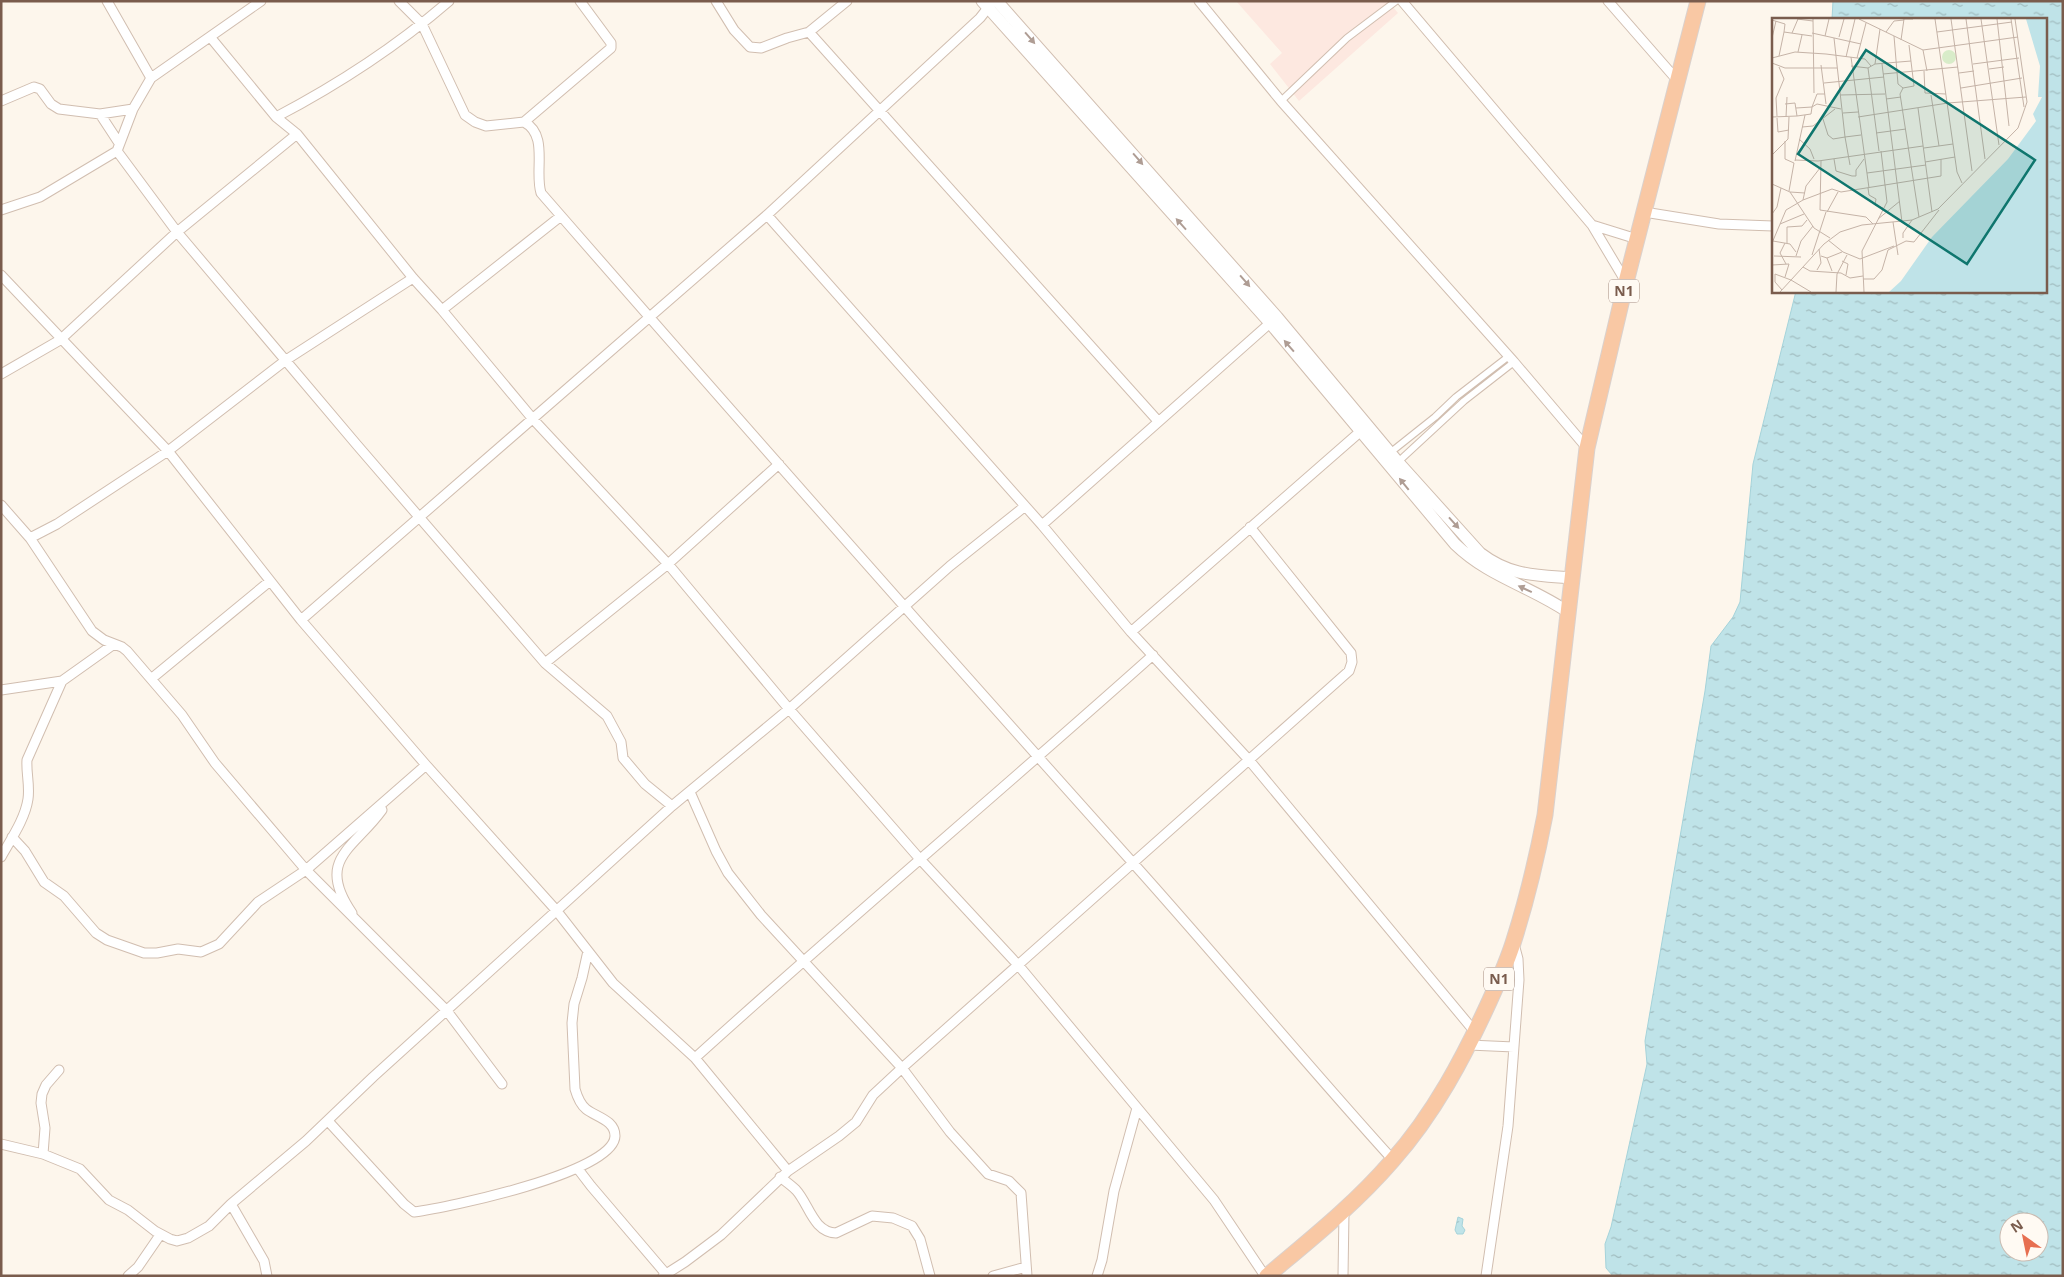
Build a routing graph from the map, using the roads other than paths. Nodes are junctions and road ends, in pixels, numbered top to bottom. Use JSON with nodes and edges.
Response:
{"nodes":[{"id":1,"x":107,"y":1,"type":"edge"},
{"id":2,"x":261,"y":1,"type":"edge"},
{"id":3,"x":399,"y":1,"type":"edge"},
{"id":4,"x":449,"y":1,"type":"edge"},
{"id":5,"x":580,"y":1,"type":"edge"},
{"id":6,"x":716,"y":1,"type":"edge"},
{"id":7,"x":847,"y":1,"type":"edge"},
{"id":8,"x":1396,"y":1,"type":"edge"},
{"id":9,"x":1402,"y":1,"type":"edge"},
{"id":10,"x":1608,"y":1,"type":"edge"},
{"id":11,"x":1698,"y":1,"type":"edge"},
{"id":12,"x":1203,"y":3,"type":"edge"},
{"id":13,"x":994,"y":4,"type":"edge"},
{"id":14,"x":422,"y":24,"type":"junction"},
{"id":15,"x":809,"y":32,"type":"junction"},
{"id":16,"x":211,"y":38,"type":"junction"},
{"id":17,"x":151,"y":78,"type":"junction"},
{"id":18,"x":1677,"y":80,"type":"junction"},
{"id":19,"x":1,"y":101,"type":"edge"},
{"id":20,"x":1281,"y":101,"type":"junction"},
{"id":21,"x":133,"y":109,"type":"junction"},
{"id":22,"x":880,"y":110,"type":"junction"},
{"id":23,"x":100,"y":114,"type":"junction"},
{"id":24,"x":276,"y":117,"type":"junction"},
{"id":25,"x":524,"y":122,"type":"junction"},
{"id":26,"x":297,"y":134,"type":"junction"},
{"id":27,"x":118,"y":147,"type":"junction"},
{"id":28,"x":1,"y":210,"type":"edge"},
{"id":29,"x":1644,"y":212,"type":"junction"},
{"id":30,"x":766,"y":215,"type":"junction"},
{"id":31,"x":561,"y":216,"type":"junction"},
{"id":32,"x":1592,"y":225,"type":"junction"},
{"id":33,"x":1772,"y":226,"type":"edge"},
{"id":34,"x":177,"y":232,"type":"junction"},
{"id":35,"x":1637,"y":239,"type":"junction"},
{"id":36,"x":1,"y":275,"type":"edge"},
{"id":37,"x":413,"y":278,"type":"junction"},
{"id":38,"x":1626,"y":282,"type":"junction"},
{"id":39,"x":442,"y":310,"type":"junction"},
{"id":40,"x":650,"y":316,"type":"junction"},
{"id":41,"x":1270,"y":324,"type":"junction"},
{"id":42,"x":60,"y":340,"type":"junction"},
{"id":43,"x":1512,"y":359,"type":"junction"},
{"id":44,"x":286,"y":360,"type":"junction"},
{"id":45,"x":1,"y":374,"type":"edge"},
{"id":46,"x":1460,"y":393,"type":"junction"},
{"id":47,"x":1466,"y":399,"type":"junction"},
{"id":48,"x":1446,"y":406,"type":"junction"},
{"id":49,"x":1451,"y":412,"type":"junction"},
{"id":50,"x":532,"y":418,"type":"junction"},
{"id":51,"x":1158,"y":421,"type":"junction"},
{"id":52,"x":1361,"y":431,"type":"junction"},
{"id":53,"x":1587,"y":448,"type":"junction"},
{"id":54,"x":168,"y":451,"type":"junction"},
{"id":55,"x":1390,"y":452,"type":"junction"},
{"id":56,"x":1398,"y":462,"type":"junction"},
{"id":57,"x":780,"y":464,"type":"junction"},
{"id":58,"x":1,"y":505,"type":"edge"},
{"id":59,"x":1024,"y":507,"type":"junction"},
{"id":60,"x":419,"y":517,"type":"junction"},
{"id":61,"x":1042,"y":525,"type":"junction"},
{"id":62,"x":1250,"y":527,"type":"junction"},
{"id":63,"x":30,"y":538,"type":"junction"},
{"id":64,"x":668,"y":564,"type":"junction"},
{"id":65,"x":270,"y":581,"type":"junction"},
{"id":66,"x":1571,"y":581,"type":"junction"},
{"id":67,"x":903,"y":606,"type":"junction"},
{"id":68,"x":1568,"y":608,"type":"junction"},
{"id":69,"x":302,"y":620,"type":"junction"},
{"id":70,"x":1131,"y":632,"type":"junction"},
{"id":71,"x":114,"y":644,"type":"junction"},
{"id":72,"x":1153,"y":655,"type":"junction"},
{"id":73,"x":545,"y":663,"type":"junction"},
{"id":74,"x":150,"y":679,"type":"junction"},
{"id":75,"x":62,"y":681,"type":"junction"},
{"id":76,"x":1,"y":690,"type":"edge"},
{"id":77,"x":788,"y":709,"type":"junction"},
{"id":78,"x":1038,"y":758,"type":"junction"},
{"id":79,"x":1249,"y":760,"type":"junction"},
{"id":80,"x":426,"y":765,"type":"junction"},
{"id":81,"x":690,"y":792,"type":"junction"},
{"id":82,"x":392,"y":795,"type":"junction"},
{"id":83,"x":672,"y":806,"type":"junction"},
{"id":84,"x":12,"y":837,"type":"junction"},
{"id":85,"x":1,"y":856,"type":"edge"},
{"id":86,"x":919,"y":858,"type":"junction"},
{"id":87,"x":1134,"y":864,"type":"junction"},
{"id":88,"x":306,"y":870,"type":"junction"},
{"id":89,"x":556,"y":910,"type":"junction"},
{"id":90,"x":362,"y":927,"type":"junction"},
{"id":91,"x":1514,"y":942,"type":"junction"},
{"id":92,"x":588,"y":951,"type":"junction"},
{"id":93,"x":804,"y":959,"type":"junction"},
{"id":94,"x":1018,"y":966,"type":"junction"},
{"id":95,"x":448,"y":1011,"type":"junction"},
{"id":96,"x":1472,"y":1038,"type":"junction"},
{"id":97,"x":1514,"y":1047,"type":"junction"},
{"id":98,"x":695,"y":1058,"type":"junction"},
{"id":99,"x":902,"y":1068,"type":"junction"},
{"id":100,"x":59,"y":1070,"type":"dead end"},
{"id":101,"x":502,"y":1084,"type":"dead end"},
{"id":102,"x":1137,"y":1108,"type":"junction"},
{"id":103,"x":328,"y":1121,"type":"junction"},
{"id":104,"x":1,"y":1144,"type":"edge"},
{"id":105,"x":43,"y":1154,"type":"junction"},
{"id":106,"x":1393,"y":1160,"type":"junction"},
{"id":107,"x":578,"y":1169,"type":"junction"},
{"id":108,"x":788,"y":1171,"type":"junction"},
{"id":109,"x":780,"y":1177,"type":"junction"},
{"id":110,"x":231,"y":1204,"type":"junction"},
{"id":111,"x":1344,"y":1212,"type":"junction"},
{"id":112,"x":160,"y":1235,"type":"junction"},
{"id":113,"x":1027,"y":1271,"type":"edge"},
{"id":114,"x":267,"y":1273,"type":"edge"},
{"id":115,"x":664,"y":1275,"type":"edge"},
{"id":116,"x":128,"y":1276,"type":"edge"},
{"id":117,"x":930,"y":1276,"type":"edge"},
{"id":118,"x":993,"y":1276,"type":"edge"},
{"id":119,"x":1097,"y":1276,"type":"edge"},
{"id":120,"x":1266,"y":1276,"type":"edge"},
{"id":121,"x":1343,"y":1276,"type":"edge"},
{"id":122,"x":1486,"y":1276,"type":"edge"}],
"edges":[{"from":1,"to":17,"type":"street"},
{"from":2,"to":16,"type":"street"},
{"from":3,"to":14,"type":"street"},
{"from":4,"to":14,"type":"street"},
{"from":5,"to":25,"type":"street"},
{"from":6,"to":15,"type":"street"},
{"from":7,"to":15,"type":"street"},
{"from":8,"to":20,"type":"street"},
{"from":9,"to":32,"type":"street"},
{"from":10,"to":18,"type":"street"},
{"from":11,"to":18,"type":"highway","number":"N1"},
{"from":12,"to":20,"type":"street"},
{"from":13,"to":22,"type":"street"},
{"from":41,"to":13,"type":"street","one_way":true},
{"from":13,"to":55,"type":"street","one_way":true},
{"from":14,"to":24,"type":"street"},
{"from":14,"to":25,"type":"street"},
{"from":15,"to":22,"type":"street"},
{"from":16,"to":17,"type":"street"},
{"from":16,"to":24,"type":"street"},
{"from":17,"to":21,"type":"street"},
{"from":18,"to":29,"type":"highway","number":"N1"},
{"from":19,"to":23,"type":"street"},
{"from":20,"to":43,"type":"street"},
{"from":21,"to":23,"type":"street"},
{"from":21,"to":27,"type":"street"},
{"from":22,"to":30,"type":"street"},
{"from":22,"to":51,"type":"street"},
{"from":23,"to":27,"type":"street"},
{"from":24,"to":26,"type":"street"},
{"from":25,"to":31,"type":"street"},
{"from":26,"to":34,"type":"street"},
{"from":26,"to":37,"type":"street"},
{"from":27,"to":28,"type":"street"},
{"from":27,"to":34,"type":"street"},
{"from":29,"to":33,"type":"street"},
{"from":29,"to":35,"type":"highway","number":"N1"},
{"from":30,"to":40,"type":"street"},
{"from":30,"to":59,"type":"street"},
{"from":31,"to":39,"type":"street"},
{"from":31,"to":40,"type":"street"},
{"from":32,"to":35,"type":"street"},
{"from":32,"to":38,"type":"street"},
{"from":34,"to":42,"type":"street"},
{"from":34,"to":44,"type":"street"},
{"from":35,"to":38,"type":"highway","number":"N1"},
{"from":36,"to":42,"type":"street"},
{"from":37,"to":39,"type":"street"},
{"from":37,"to":44,"type":"street"},
{"from":38,"to":53,"type":"highway","number":"N1"},
{"from":39,"to":50,"type":"street"},
{"from":40,"to":50,"type":"street"},
{"from":40,"to":57,"type":"street"},
{"from":41,"to":51,"type":"street"},
{"from":52,"to":41,"type":"street","one_way":true},
{"from":42,"to":45,"type":"street"},
{"from":42,"to":54,"type":"street"},
{"from":43,"to":46,"type":"street"},
{"from":43,"to":47,"type":"street"},
{"from":43,"to":53,"type":"street"},
{"from":44,"to":54,"type":"street"},
{"from":44,"to":60,"type":"street"},
{"from":46,"to":47,"type":"street"},
{"from":46,"to":48,"type":"street"},
{"from":47,"to":49,"type":"street"},
{"from":48,"to":49,"type":"street"},
{"from":48,"to":55,"type":"street"},
{"from":49,"to":56,"type":"street"},
{"from":50,"to":60,"type":"street"},
{"from":50,"to":64,"type":"street"},
{"from":51,"to":61,"type":"street"},
{"from":52,"to":62,"type":"street"},
{"from":68,"to":52,"type":"street","one_way":true},
{"from":53,"to":66,"type":"highway","number":"N1"},
{"from":54,"to":63,"type":"street"},
{"from":54,"to":65,"type":"street"},
{"from":55,"to":56,"type":"street"},
{"from":56,"to":66,"type":"street","one_way":true},
{"from":57,"to":64,"type":"street"},
{"from":57,"to":67,"type":"street"},
{"from":58,"to":63,"type":"street"},
{"from":59,"to":61,"type":"street"},
{"from":59,"to":67,"type":"street"},
{"from":60,"to":69,"type":"street"},
{"from":60,"to":73,"type":"street"},
{"from":61,"to":70,"type":"street"},
{"from":62,"to":70,"type":"street"},
{"from":62,"to":79,"type":"street"},
{"from":63,"to":71,"type":"street"},
{"from":64,"to":73,"type":"street"},
{"from":64,"to":77,"type":"street"},
{"from":65,"to":69,"type":"street"},
{"from":65,"to":74,"type":"street"},
{"from":66,"to":68,"type":"highway","number":"N1"},
{"from":67,"to":77,"type":"street"},
{"from":67,"to":78,"type":"street"},
{"from":68,"to":91,"type":"highway","number":"N1"},
{"from":69,"to":80,"type":"street"},
{"from":70,"to":72,"type":"street"},
{"from":71,"to":74,"type":"street"},
{"from":71,"to":75,"type":"street"},
{"from":72,"to":78,"type":"street"},
{"from":72,"to":79,"type":"street"},
{"from":73,"to":83,"type":"street"},
{"from":74,"to":88,"type":"street"},
{"from":75,"to":76,"type":"street"},
{"from":75,"to":84,"type":"street"},
{"from":77,"to":81,"type":"street"},
{"from":77,"to":86,"type":"street"},
{"from":78,"to":86,"type":"street"},
{"from":78,"to":87,"type":"street"},
{"from":79,"to":87,"type":"street"},
{"from":79,"to":96,"type":"street"},
{"from":80,"to":82,"type":"street"},
{"from":80,"to":89,"type":"street"},
{"from":81,"to":83,"type":"street"},
{"from":81,"to":93,"type":"street"},
{"from":82,"to":88,"type":"street"},
{"from":82,"to":90,"type":"street"},
{"from":83,"to":89,"type":"street"},
{"from":84,"to":85,"type":"street"},
{"from":84,"to":88,"type":"street"},
{"from":86,"to":93,"type":"street"},
{"from":86,"to":94,"type":"street"},
{"from":87,"to":94,"type":"street"},
{"from":87,"to":106,"type":"street"},
{"from":88,"to":90,"type":"street"},
{"from":89,"to":92,"type":"street"},
{"from":89,"to":95,"type":"street"},
{"from":90,"to":95,"type":"street"},
{"from":91,"to":96,"type":"highway","number":"N1"},
{"from":91,"to":97,"type":"street"},
{"from":92,"to":98,"type":"street"},
{"from":92,"to":107,"type":"street"},
{"from":93,"to":98,"type":"street"},
{"from":93,"to":99,"type":"street"},
{"from":94,"to":99,"type":"street"},
{"from":94,"to":102,"type":"street"},
{"from":95,"to":101,"type":"street"},
{"from":95,"to":103,"type":"street"},
{"from":96,"to":97,"type":"street"},
{"from":96,"to":106,"type":"highway","number":"N1"},
{"from":97,"to":122,"type":"street"},
{"from":98,"to":108,"type":"street"},
{"from":99,"to":108,"type":"street"},
{"from":99,"to":113,"type":"street"},
{"from":100,"to":105,"type":"street"},
{"from":102,"to":119,"type":"street"},
{"from":102,"to":120,"type":"street"},
{"from":103,"to":107,"type":"street"},
{"from":103,"to":110,"type":"street"},
{"from":104,"to":105,"type":"street"},
{"from":105,"to":112,"type":"street"},
{"from":106,"to":111,"type":"highway","number":"N1"},
{"from":107,"to":115,"type":"street"},
{"from":108,"to":109,"type":"street"},
{"from":109,"to":115,"type":"street"},
{"from":109,"to":117,"type":"street"},
{"from":110,"to":112,"type":"street"},
{"from":110,"to":114,"type":"street"},
{"from":111,"to":120,"type":"highway","number":"N1"},
{"from":111,"to":121,"type":"street"},
{"from":112,"to":116,"type":"street"},
{"from":113,"to":118,"type":"street"}]}
